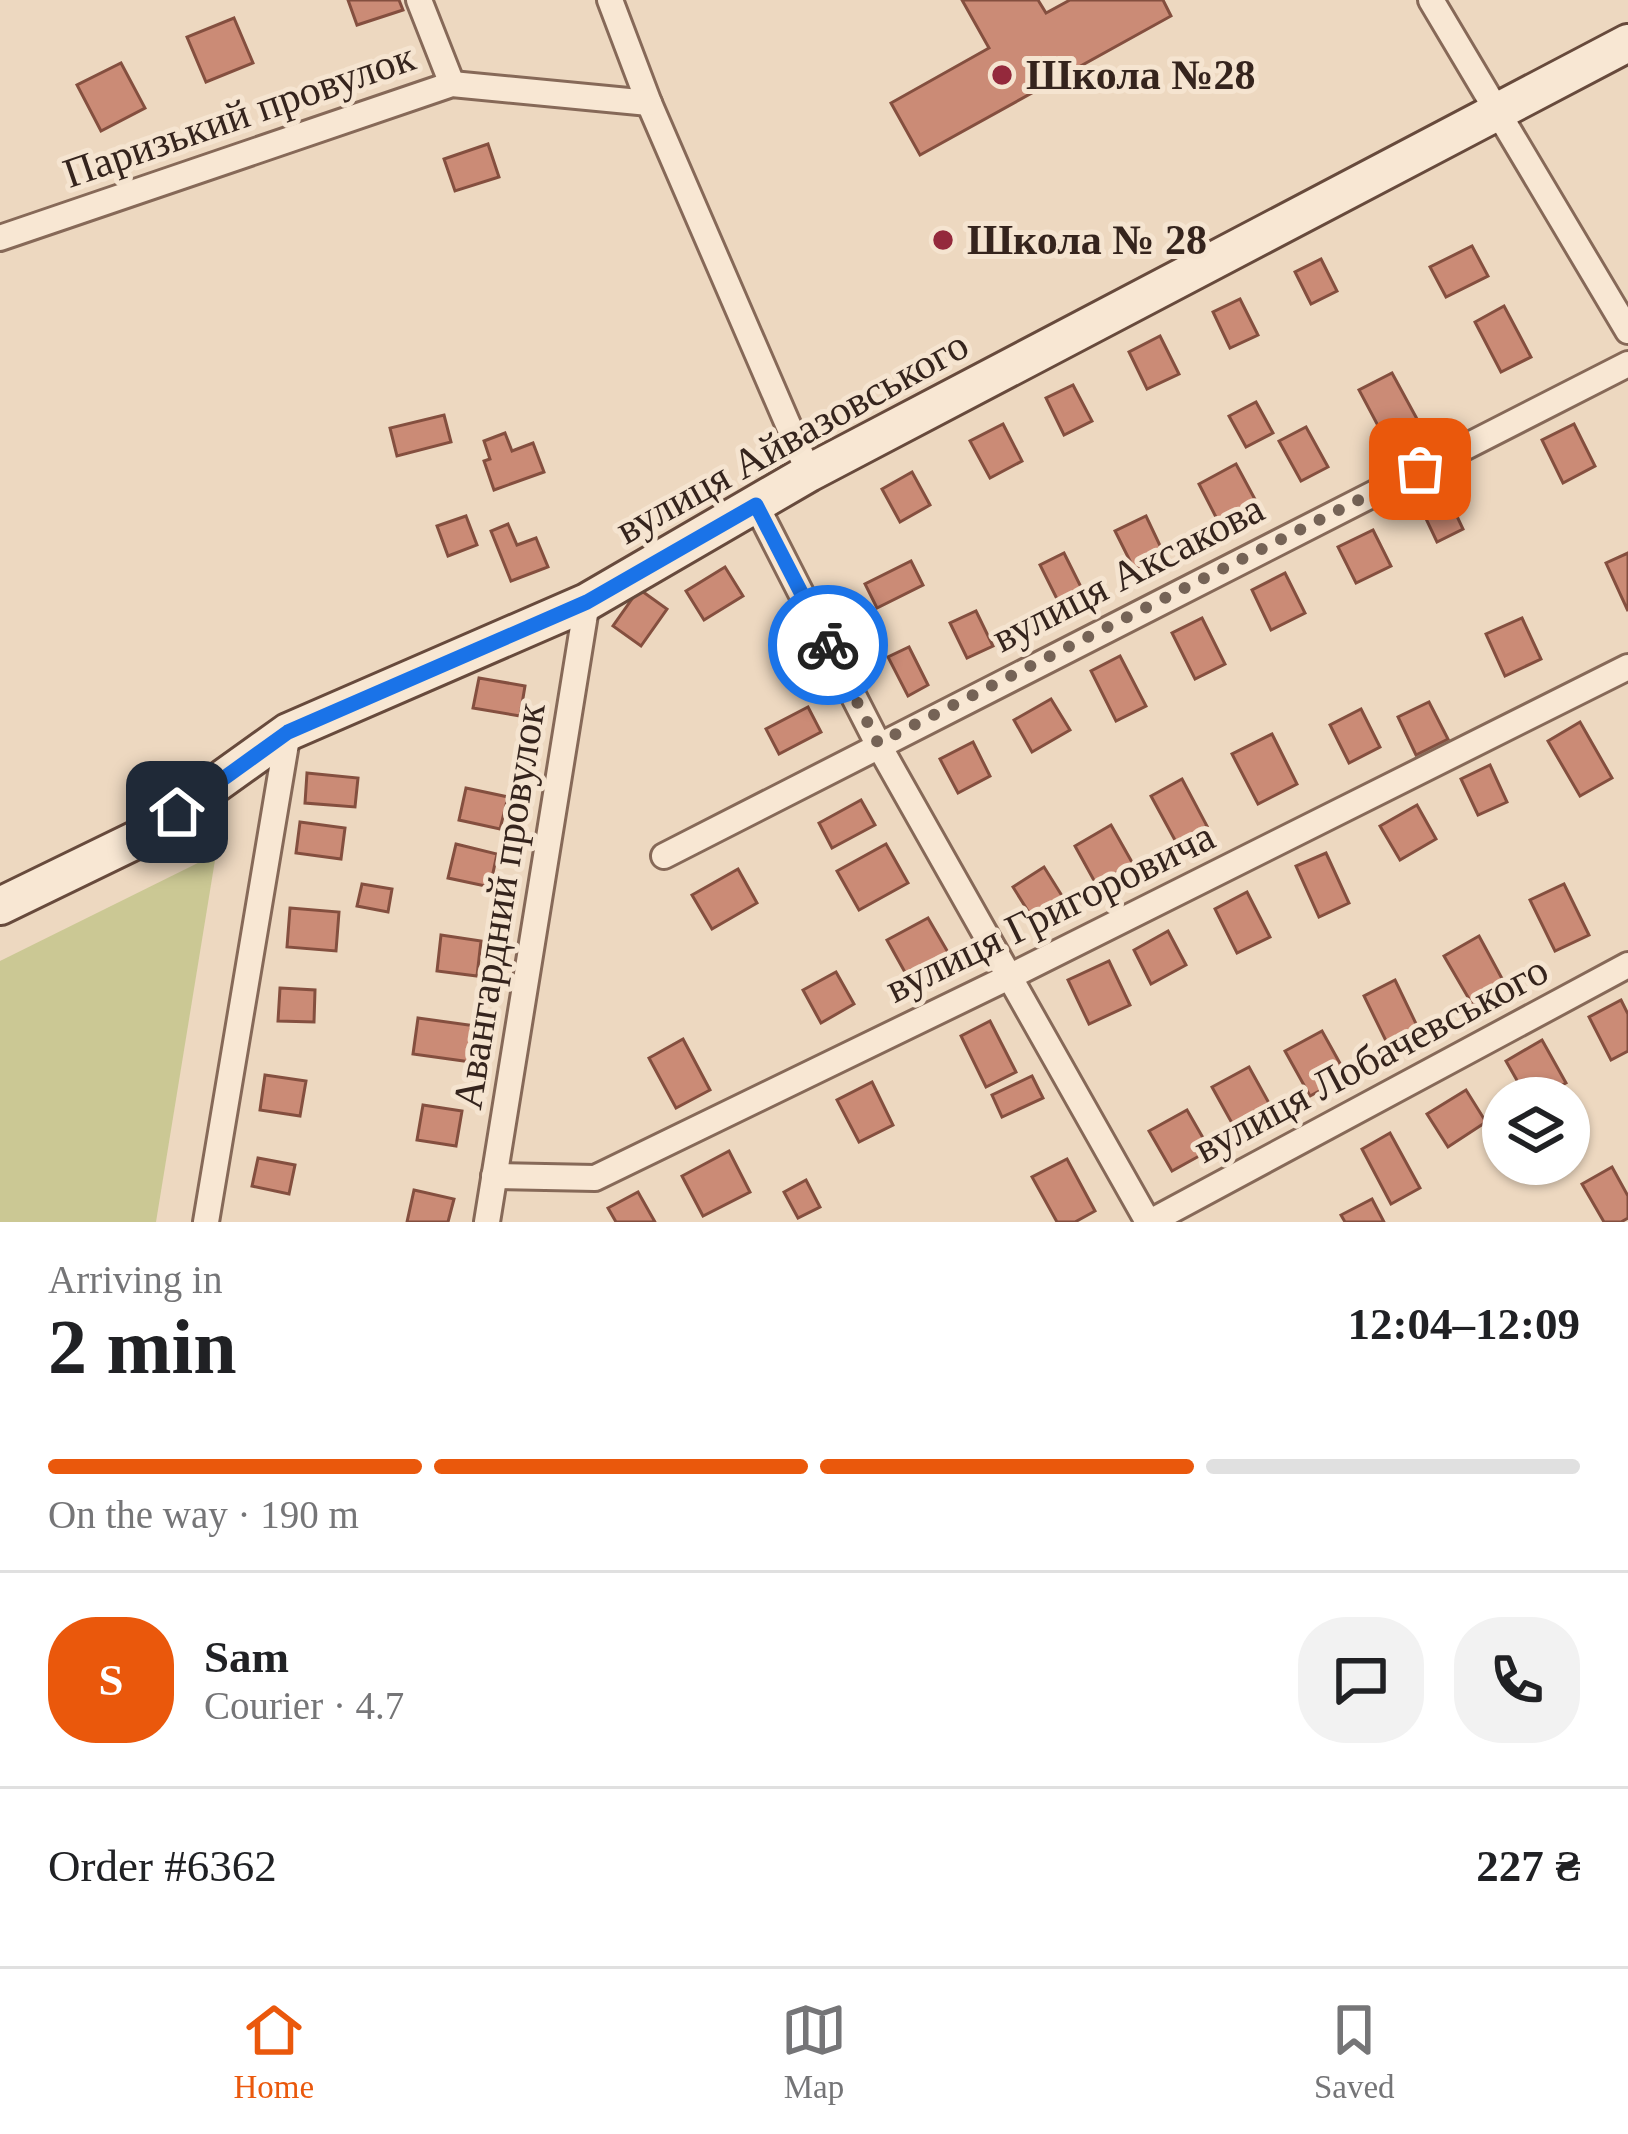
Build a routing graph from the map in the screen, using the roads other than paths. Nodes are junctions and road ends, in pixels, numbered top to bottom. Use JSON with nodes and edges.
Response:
{"nodes":[{"id":1,"x":419,"y":0,"type":"edge"},
{"id":2,"x":610,"y":0,"type":"edge"},
{"id":3,"x":1430,"y":0,"type":"edge"},
{"id":4,"x":1628,"y":43,"type":"edge"},
{"id":5,"x":452,"y":84,"type":"junction"},
{"id":6,"x":649,"y":103,"type":"junction"},
{"id":7,"x":1501,"y":112,"type":"junction"},
{"id":8,"x":0,"y":238,"type":"edge"},
{"id":9,"x":1628,"y":331,"type":"edge"},
{"id":10,"x":1628,"y":364,"type":"edge"},
{"id":11,"x":809,"y":473,"type":"junction"},
{"id":12,"x":756,"y":505,"type":"junction"},
{"id":13,"x":587,"y":602,"type":"junction"},
{"id":14,"x":1628,"y":667,"type":"edge"},
{"id":15,"x":288,"y":732,"type":"junction"},
{"id":16,"x":878,"y":743,"type":"junction"},
{"id":17,"x":664,"y":856,"type":"dead end"},
{"id":18,"x":0,"y":906,"type":"edge"},
{"id":19,"x":1628,"y":965,"type":"edge"},
{"id":20,"x":1011,"y":976,"type":"junction"},
{"id":21,"x":494,"y":1176,"type":"junction"},
{"id":22,"x":206,"y":1222,"type":"edge"},
{"id":23,"x":487,"y":1222,"type":"edge"},
{"id":24,"x":1149,"y":1222,"type":"edge"}],
"edges":[{"from":1,"to":5,"type":"street"},
{"from":2,"to":6,"type":"street"},
{"from":3,"to":7,"type":"street"},
{"from":4,"to":7,"type":"street","name":"вулиця Айвазовського"},
{"from":5,"to":6,"type":"street","name":"Паризький провулок"},
{"from":5,"to":8,"type":"street","name":"Паризький провулок"},
{"from":6,"to":11,"type":"street"},
{"from":7,"to":9,"type":"street"},
{"from":7,"to":11,"type":"street","name":"вулиця Айвазовського"},
{"from":10,"to":16,"type":"street","name":"вулиця Аксакова"},
{"from":11,"to":12,"type":"street","name":"вулиця Айвазовського"},
{"from":12,"to":13,"type":"street","name":"вулиця Айвазовського"},
{"from":12,"to":16,"type":"street"},
{"from":13,"to":15,"type":"street","name":"вулиця Айвазовського"},
{"from":13,"to":21,"type":"street","name":"Авангардний провулок"},
{"from":14,"to":20,"type":"street","name":"вулиця Григоровича"},
{"from":15,"to":18,"type":"street","name":"вулиця Айвазовського"},
{"from":15,"to":22,"type":"street"},
{"from":16,"to":17,"type":"street","name":"вулиця Аксакова"},
{"from":16,"to":20,"type":"street"},
{"from":19,"to":24,"type":"street","name":"вулиця Лобачевського"},
{"from":20,"to":21,"type":"street","name":"вулиця Григоровича"},
{"from":20,"to":24,"type":"street"},
{"from":21,"to":23,"type":"street","name":"Авангардний провулок"}]}
